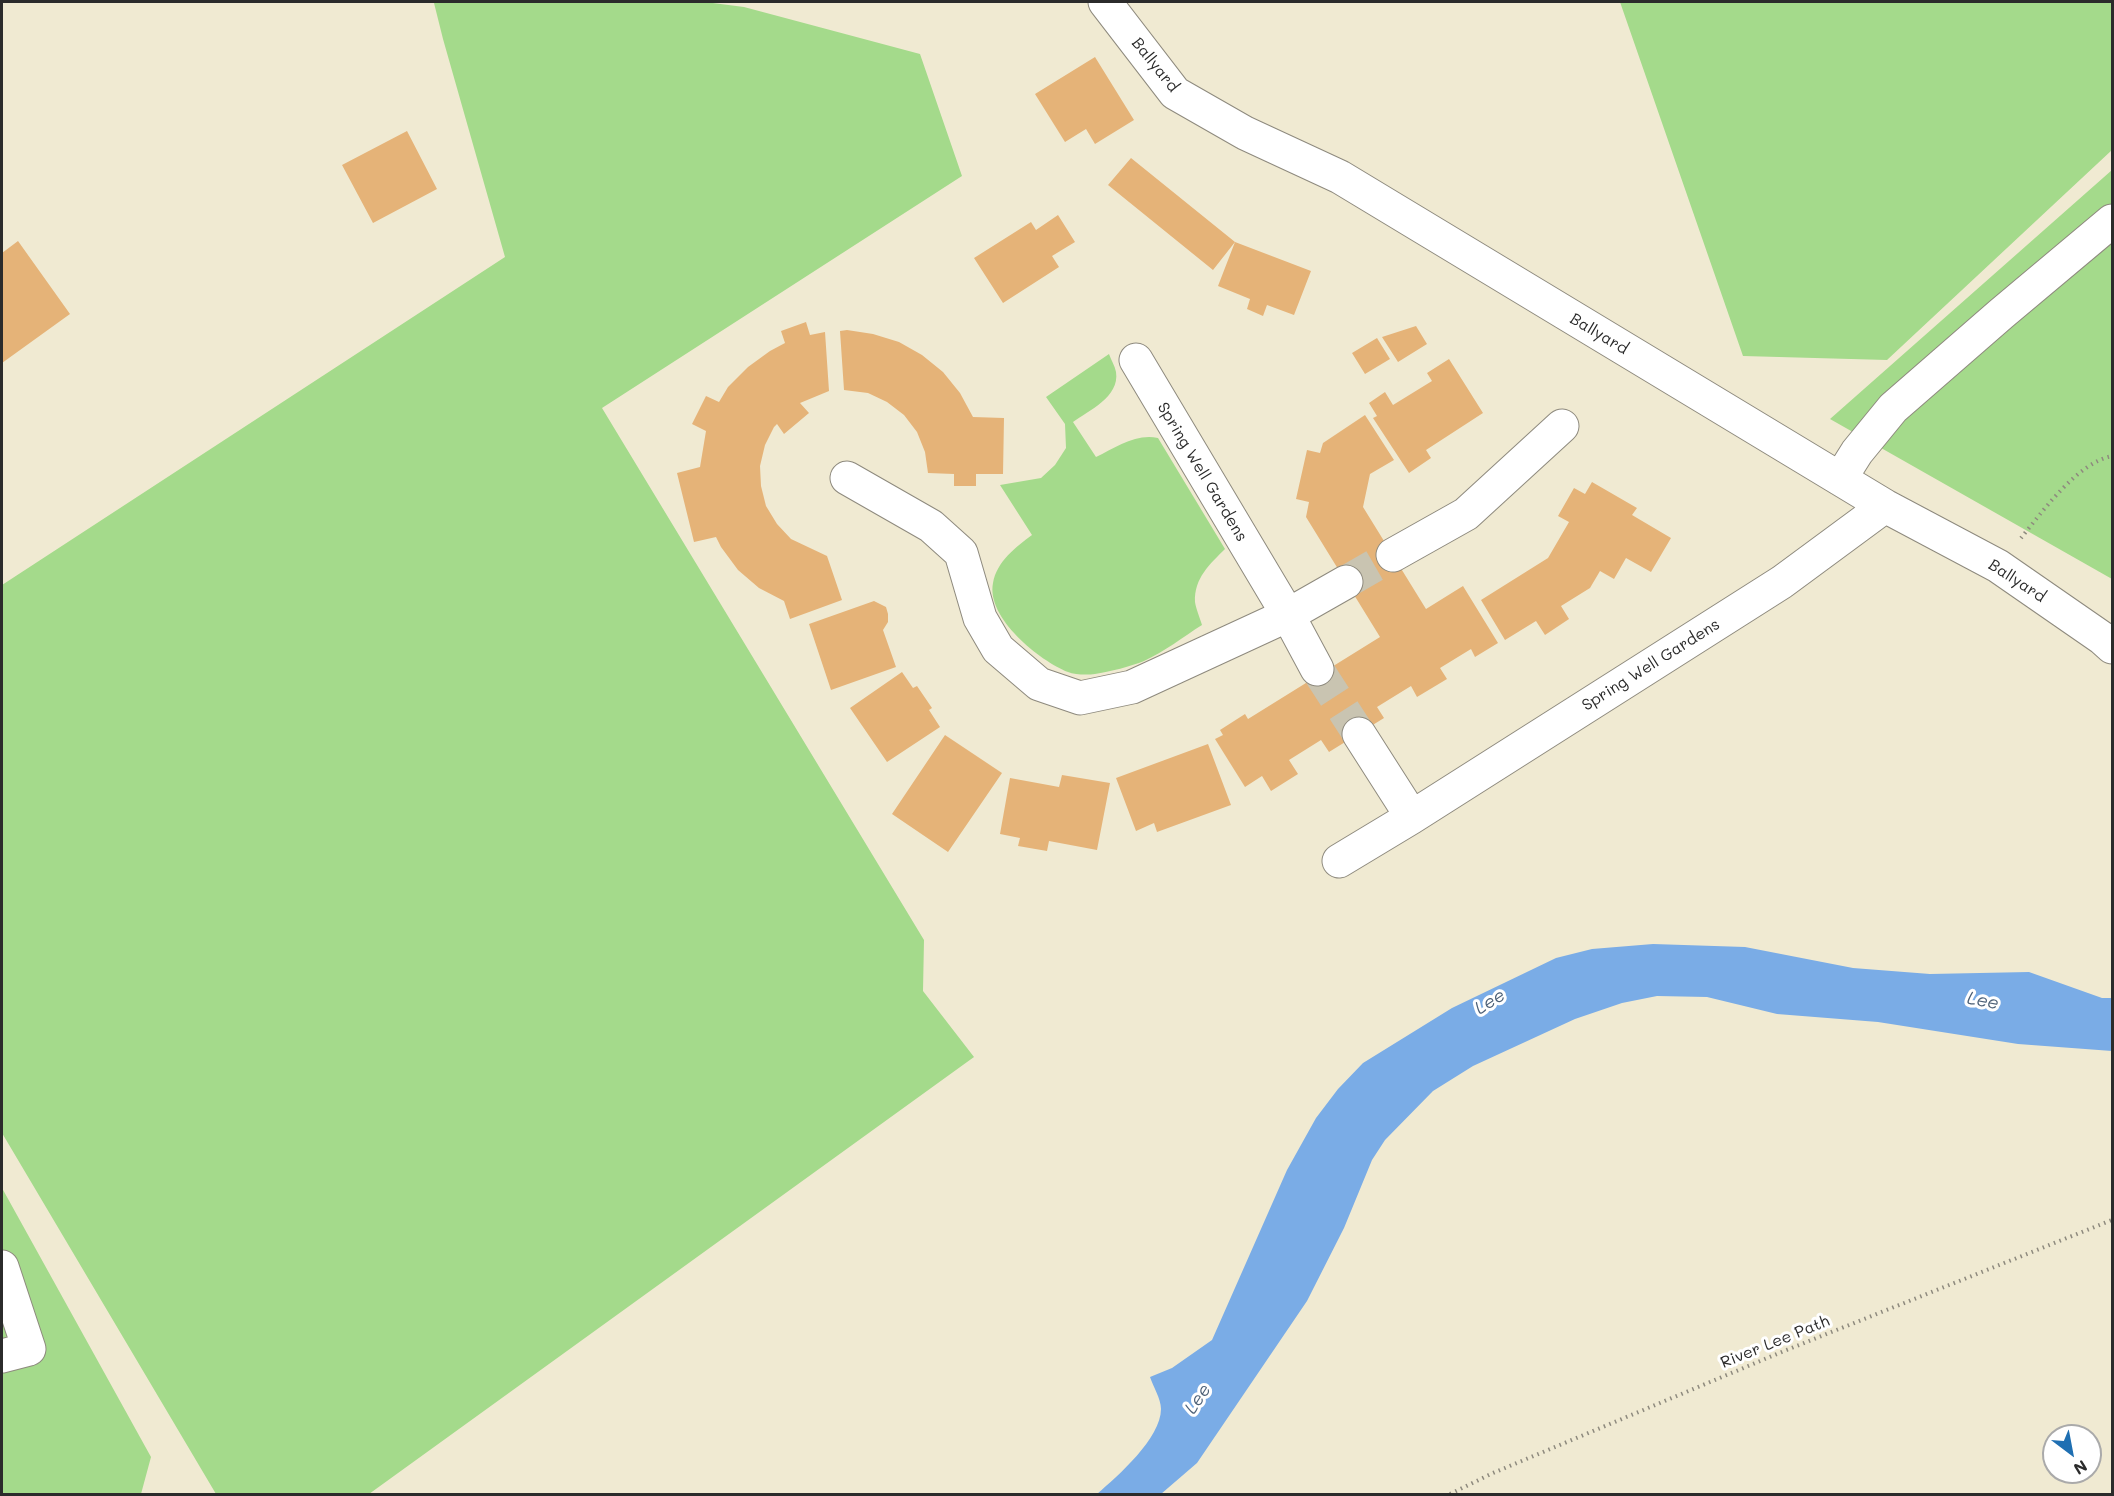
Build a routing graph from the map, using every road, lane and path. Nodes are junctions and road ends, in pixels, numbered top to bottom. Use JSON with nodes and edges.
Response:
{"nodes":[{"id":1,"x":1106,"y":2,"type":"edge"},
{"id":2,"x":2112,"y":221,"type":"edge"},
{"id":3,"x":1136,"y":360,"type":"dead end"},
{"id":4,"x":1562,"y":426,"type":"dead end"},
{"id":5,"x":2112,"y":456,"type":"edge"},
{"id":6,"x":848,"y":478,"type":"dead end"},
{"id":7,"x":1840,"y":479,"type":"junction"},
{"id":8,"x":1885,"y":506,"type":"junction"},
{"id":9,"x":1393,"y":555,"type":"tunnel mouth"},
{"id":10,"x":1998,"y":566,"type":"junction"},
{"id":11,"x":1346,"y":582,"type":"tunnel mouth"},
{"id":12,"x":1288,"y":615,"type":"junction"},
{"id":13,"x":2112,"y":647,"type":"edge"},
{"id":14,"x":1317,"y":669,"type":"tunnel mouth"},
{"id":15,"x":1359,"y":734,"type":"tunnel mouth"},
{"id":16,"x":1412,"y":817,"type":"junction"},
{"id":17,"x":1339,"y":861,"type":"dead end"},
{"id":18,"x":2112,"y":1220,"type":"edge"},
{"id":19,"x":2,"y":1267,"type":"edge"},
{"id":20,"x":2,"y":1356,"type":"edge"},
{"id":21,"x":1450,"y":1494,"type":"edge"}],
"edges":[{"from":1,"to":7,"type":"street","name":"Ballyard"},
{"from":2,"to":7,"type":"street"},
{"from":3,"to":12,"type":"street","name":"Spring Well Gardens"},
{"from":4,"to":9,"type":"street"},
{"from":5,"to":10,"type":"path"},
{"from":6,"to":12,"type":"street"},
{"from":7,"to":8,"type":"street","name":"Ballyard"},
{"from":8,"to":10,"type":"street","name":"Ballyard"},
{"from":8,"to":16,"type":"street","name":"Spring Well Gardens"},
{"from":10,"to":13,"type":"street","name":"Ballyard"},
{"from":11,"to":12,"type":"street"},
{"from":12,"to":14,"type":"street","name":"Spring Well Gardens"},
{"from":15,"to":16,"type":"street"},
{"from":16,"to":17,"type":"street","name":"Spring Well Gardens"},
{"from":18,"to":21,"type":"path","name":"River Lee Path"},
{"from":19,"to":20,"type":"street"}]}
